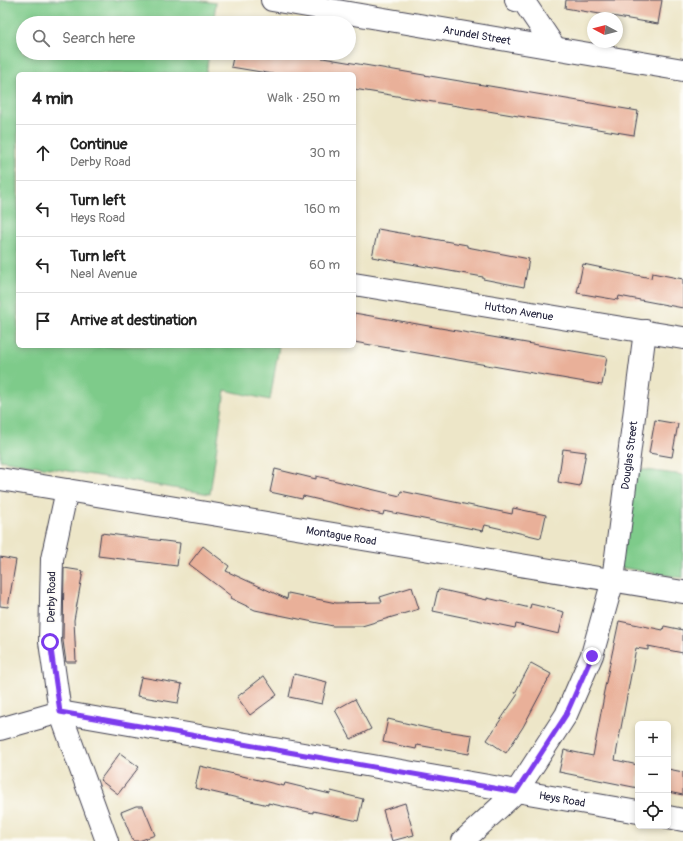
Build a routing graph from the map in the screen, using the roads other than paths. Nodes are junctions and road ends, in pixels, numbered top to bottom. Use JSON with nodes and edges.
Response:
{"nodes":[{"id":1,"x":272,"y":0,"type":"edge"},
{"id":2,"x":516,"y":0,"type":"edge"},
{"id":3,"x":555,"y":48,"type":"junction"},
{"id":4,"x":683,"y":70,"type":"edge"},
{"id":5,"x":356,"y":284,"type":"edge"},
{"id":6,"x":646,"y":331,"type":"junction"},
{"id":7,"x":683,"y":338,"type":"edge"},
{"id":8,"x":0,"y":479,"type":"edge"},
{"id":9,"x":67,"y":490,"type":"junction"},
{"id":10,"x":613,"y":580,"type":"junction"},
{"id":11,"x":683,"y":592,"type":"edge"},
{"id":12,"x":60,"y":712,"type":"junction"},
{"id":13,"x":0,"y":728,"type":"edge"},
{"id":14,"x":516,"y":792,"type":"junction"},
{"id":15,"x":635,"y":812,"type":"edge"},
{"id":16,"x":671,"y":818,"type":"edge"},
{"id":17,"x":683,"y":820,"type":"edge"},
{"id":18,"x":107,"y":841,"type":"edge"},
{"id":19,"x":464,"y":841,"type":"edge"}],
"edges":[{"from":1,"to":3,"type":"street","name":"Arundel Street"},
{"from":2,"to":3,"type":"street"},
{"from":3,"to":4,"type":"street","name":"Arundel Street"},
{"from":5,"to":6,"type":"street","name":"Hutton Avenue"},
{"from":6,"to":7,"type":"street","name":"Hutton Avenue"},
{"from":6,"to":10,"type":"street","name":"Douglas Street"},
{"from":8,"to":9,"type":"street","name":"Montague Road"},
{"from":9,"to":10,"type":"street","name":"Montague Road"},
{"from":9,"to":12,"type":"street","name":"Derby Road"},
{"from":10,"to":11,"type":"street","name":"Montague Road"},
{"from":10,"to":14,"type":"street","name":"Douglas Street"},
{"from":12,"to":13,"type":"street"},
{"from":12,"to":14,"type":"street","name":"Heys Road"},
{"from":12,"to":18,"type":"street","name":"Derby Road"},
{"from":14,"to":15,"type":"street","name":"Heys Road"},
{"from":14,"to":19,"type":"street","name":"Douglas Street"},
{"from":16,"to":17,"type":"street"}]}
